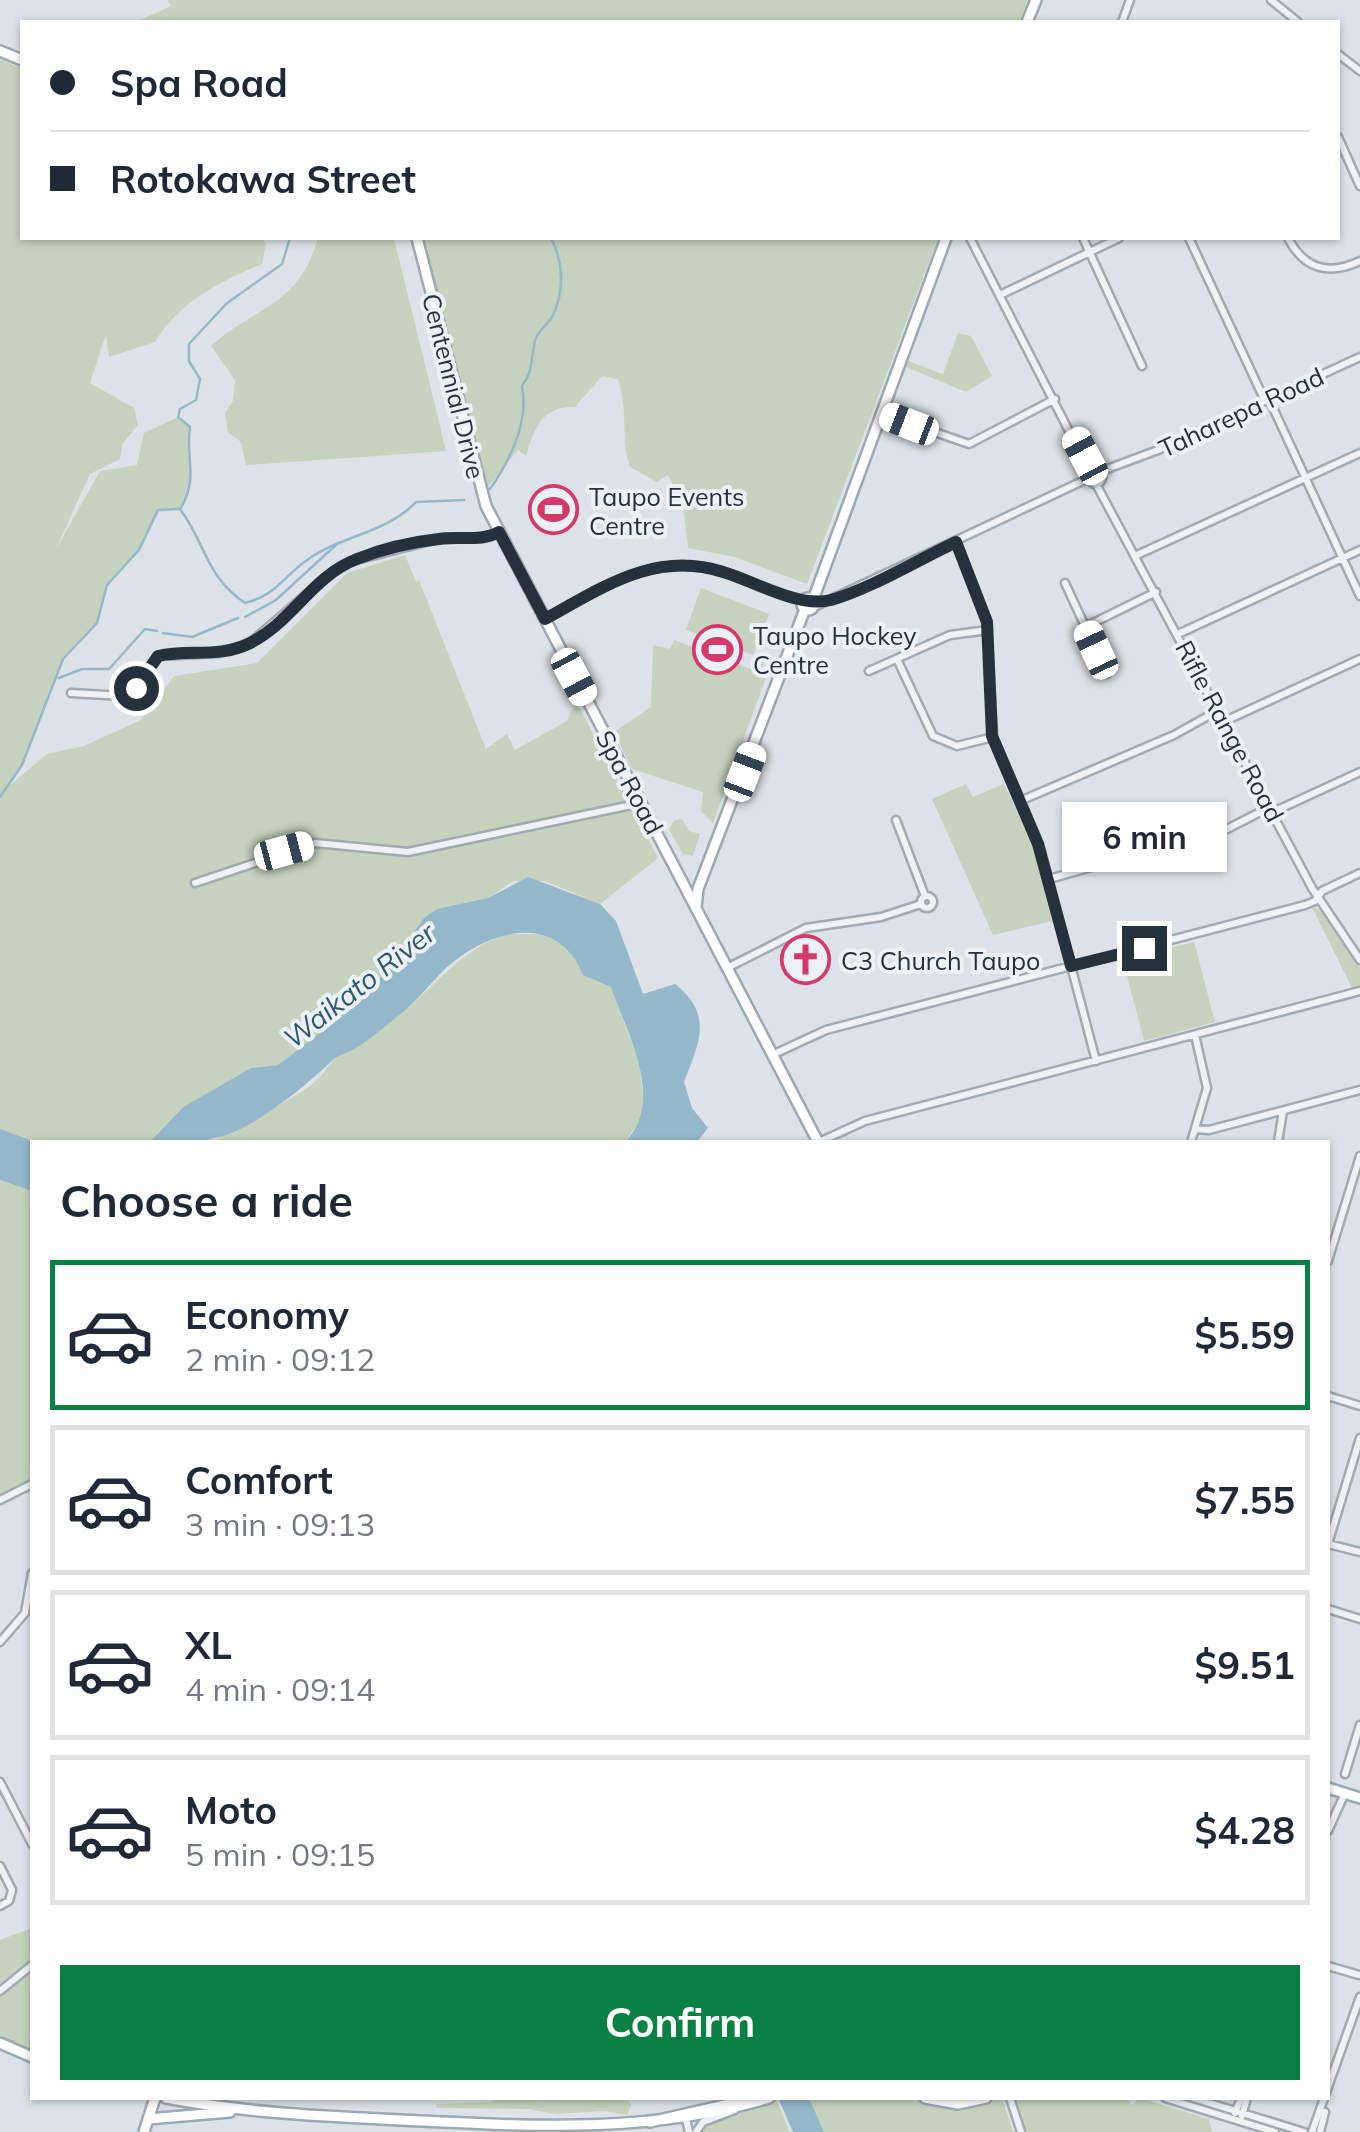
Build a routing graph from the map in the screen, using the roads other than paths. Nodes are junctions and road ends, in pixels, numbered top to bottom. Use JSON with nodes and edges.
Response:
{"nodes":[{"id":1,"x":1271,"y":0,"type":"edge"},
{"id":2,"x":1296,"y":20,"type":"edge"},
{"id":3,"x":1340,"y":56,"type":"edge"},
{"id":4,"x":1360,"y":71,"type":"edge"},
{"id":5,"x":1340,"y":142,"type":"edge"},
{"id":6,"x":1360,"y":186,"type":"edge"},
{"id":7,"x":417,"y":240,"type":"edge"},
{"id":8,"x":945,"y":240,"type":"edge"},
{"id":9,"x":971,"y":240,"type":"edge"},
{"id":10,"x":1084,"y":240,"type":"edge"},
{"id":11,"x":1114,"y":240,"type":"edge"},
{"id":12,"x":1191,"y":240,"type":"edge"},
{"id":13,"x":1289,"y":240,"type":"edge"},
{"id":14,"x":1089,"y":251,"type":"junction"},
{"id":15,"x":1360,"y":261,"type":"edge"},
{"id":16,"x":1000,"y":295,"type":"junction"},
{"id":17,"x":1360,"y":357,"type":"edge"},
{"id":18,"x":1142,"y":366,"type":"dead end"},
{"id":19,"x":1055,"y":399,"type":"junction"},
{"id":20,"x":1267,"y":400,"type":"junction"},
{"id":21,"x":880,"y":413,"type":"junction"},
{"id":22,"x":1360,"y":453,"type":"edge"},
{"id":23,"x":1096,"y":478,"type":"junction"},
{"id":24,"x":1306,"y":478,"type":"junction"},
{"id":25,"x":499,"y":532,"type":"junction"},
{"id":26,"x":956,"y":542,"type":"junction"},
{"id":27,"x":1360,"y":550,"type":"edge"},
{"id":28,"x":1137,"y":555,"type":"junction"},
{"id":29,"x":1342,"y":558,"type":"junction"},
{"id":30,"x":1065,"y":583,"type":"dead end"},
{"id":31,"x":1156,"y":592,"type":"junction"},
{"id":32,"x":1360,"y":596,"type":"edge"},
{"id":33,"x":808,"y":604,"type":"junction"},
{"id":34,"x":545,"y":619,"type":"junction"},
{"id":35,"x":1085,"y":627,"type":"junction"},
{"id":36,"x":988,"y":630,"type":"junction"},
{"id":37,"x":1178,"y":634,"type":"junction"},
{"id":38,"x":1360,"y":658,"type":"edge"},
{"id":39,"x":897,"y":659,"type":"junction"},
{"id":40,"x":869,"y":671,"type":"dead end"},
{"id":41,"x":1106,"y":674,"type":"dead end"},
{"id":42,"x":71,"y":693,"type":"dead end"},
{"id":43,"x":1219,"y":710,"type":"junction"},
{"id":44,"x":1224,"y":721,"type":"junction"},
{"id":45,"x":992,"y":736,"type":"junction"},
{"id":46,"x":1360,"y":772,"type":"edge"},
{"id":47,"x":1020,"y":802,"type":"junction"},
{"id":48,"x":641,"y":803,"type":"junction"},
{"id":49,"x":1271,"y":810,"type":"junction"},
{"id":50,"x":896,"y":820,"type":"dead end"},
{"id":51,"x":1360,"y":873,"type":"edge"},
{"id":52,"x":679,"y":878,"type":"junction"},
{"id":53,"x":1049,"y":879,"type":"junction"},
{"id":54,"x":194,"y":883,"type":"dead end"},
{"id":55,"x":698,"y":889,"type":"junction"},
{"id":56,"x":1318,"y":898,"type":"junction"},
{"id":57,"x":696,"y":910,"type":"junction"},
{"id":58,"x":1360,"y":960,"type":"edge"},
{"id":59,"x":1071,"y":966,"type":"junction"},
{"id":60,"x":727,"y":968,"type":"junction"},
{"id":61,"x":1360,"y":992,"type":"edge"},
{"id":62,"x":1195,"y":1035,"type":"junction"},
{"id":63,"x":772,"y":1055,"type":"junction"},
{"id":64,"x":1096,"y":1061,"type":"junction"},
{"id":65,"x":1360,"y":1090,"type":"edge"},
{"id":66,"x":1283,"y":1111,"type":"junction"},
{"id":67,"x":1196,"y":1129,"type":"junction"},
{"id":68,"x":818,"y":1140,"type":"edge"},
{"id":69,"x":823,"y":1140,"type":"edge"},
{"id":70,"x":1192,"y":1140,"type":"edge"},
{"id":71,"x":1278,"y":1140,"type":"edge"},
{"id":72,"x":1360,"y":1156,"type":"edge"},
{"id":73,"x":1330,"y":1254,"type":"edge"},
{"id":74,"x":1330,"y":1397,"type":"edge"},
{"id":75,"x":1360,"y":1406,"type":"edge"},
{"id":76,"x":1360,"y":1438,"type":"edge"},
{"id":77,"x":30,"y":1485,"type":"edge"},
{"id":78,"x":0,"y":1500,"type":"edge"},
{"id":79,"x":1330,"y":1537,"type":"edge"},
{"id":80,"x":1330,"y":1544,"type":"edge"},
{"id":81,"x":1360,"y":1552,"type":"edge"},
{"id":82,"x":30,"y":1584,"type":"edge"},
{"id":83,"x":1330,"y":1610,"type":"edge"},
{"id":84,"x":1360,"y":1619,"type":"edge"},
{"id":85,"x":0,"y":1642,"type":"edge"},
{"id":86,"x":1360,"y":1725,"type":"edge"},
{"id":87,"x":1345,"y":1774,"type":"dead end"},
{"id":88,"x":0,"y":1782,"type":"edge"},
{"id":89,"x":1330,"y":1788,"type":"edge"},
{"id":90,"x":1345,"y":1793,"type":"junction"},
{"id":91,"x":1330,"y":1797,"type":"edge"},
{"id":92,"x":1360,"y":1798,"type":"edge"},
{"id":93,"x":1332,"y":1816,"type":"junction"},
{"id":94,"x":1330,"y":1824,"type":"edge"},
{"id":95,"x":30,"y":1840,"type":"edge"},
{"id":96,"x":0,"y":1866,"type":"edge"},
{"id":97,"x":0,"y":1906,"type":"edge"},
{"id":98,"x":30,"y":1967,"type":"edge"},
{"id":99,"x":1330,"y":1967,"type":"edge"},
{"id":100,"x":1360,"y":1976,"type":"edge"},
{"id":101,"x":0,"y":1991,"type":"edge"},
{"id":102,"x":1360,"y":1996,"type":"edge"},
{"id":103,"x":0,"y":2043,"type":"edge"},
{"id":104,"x":30,"y":2056,"type":"edge"},
{"id":105,"x":1330,"y":2089,"type":"edge"},
{"id":106,"x":154,"y":2100,"type":"edge"},
{"id":107,"x":178,"y":2100,"type":"edge"},
{"id":108,"x":749,"y":2100,"type":"edge"},
{"id":109,"x":762,"y":2100,"type":"edge"},
{"id":110,"x":936,"y":2100,"type":"edge"},
{"id":111,"x":977,"y":2100,"type":"edge"},
{"id":112,"x":1011,"y":2100,"type":"edge"},
{"id":113,"x":1174,"y":2100,"type":"edge"},
{"id":114,"x":1198,"y":2100,"type":"edge"},
{"id":115,"x":1243,"y":2100,"type":"edge"},
{"id":116,"x":1326,"y":2101,"type":"joint"},
{"id":117,"x":253,"y":2112,"type":"junction"},
{"id":118,"x":1238,"y":2116,"type":"junction"},
{"id":119,"x":148,"y":2119,"type":"junction"},
{"id":120,"x":689,"y":2125,"type":"edge"},
{"id":121,"x":144,"y":2132,"type":"edge"},
{"id":122,"x":1020,"y":2132,"type":"edge"},
{"id":123,"x":1275,"y":2132,"type":"edge"},
{"id":124,"x":1304,"y":2132,"type":"edge"},
{"id":125,"x":1312,"y":2132,"type":"edge"},
{"id":126,"x":1320,"y":2132,"type":"edge"}],
"edges":[{"from":1,"to":2,"type":"street"},
{"from":3,"to":4,"type":"street"},
{"from":5,"to":6,"type":"street"},
{"from":7,"to":25,"type":"main road","name":"Centennial Drive"},
{"from":8,"to":21,"type":"main road"},
{"from":9,"to":16,"type":"street","name":"Rifle Range Road"},
{"from":10,"to":14,"type":"street"},
{"from":11,"to":14,"type":"street"},
{"from":12,"to":20,"type":"street"},
{"from":13,"to":15,"type":"street"},
{"from":14,"to":16,"type":"street"},
{"from":14,"to":18,"type":"street"},
{"from":16,"to":19,"type":"street","name":"Rifle Range Road"},
{"from":17,"to":20,"type":"street","name":"Taharepa Road"},
{"from":19,"to":21,"type":"street"},
{"from":19,"to":23,"type":"street","name":"Rifle Range Road"},
{"from":20,"to":23,"type":"street","name":"Taharepa Road"},
{"from":20,"to":24,"type":"street"},
{"from":21,"to":33,"type":"main road"},
{"from":22,"to":24,"type":"street"},
{"from":23,"to":26,"type":"street","name":"Taharepa Road"},
{"from":23,"to":28,"type":"street","name":"Rifle Range Road"},
{"from":24,"to":28,"type":"street"},
{"from":24,"to":29,"type":"street"},
{"from":25,"to":34,"type":"main road","name":"Spa Road"},
{"from":25,"to":42,"type":"street"},
{"from":26,"to":33,"type":"street","name":"Taharepa Road"},
{"from":26,"to":36,"type":"street"},
{"from":27,"to":29,"type":"street"},
{"from":28,"to":31,"type":"street","name":"Rifle Range Road"},
{"from":29,"to":32,"type":"street"},
{"from":29,"to":37,"type":"street"},
{"from":30,"to":35,"type":"street"},
{"from":31,"to":35,"type":"street"},
{"from":31,"to":37,"type":"street","name":"Rifle Range Road"},
{"from":33,"to":34,"type":"street","name":"Taharepa Road"},
{"from":33,"to":55,"type":"main road"},
{"from":34,"to":48,"type":"main road","name":"Spa Road"},
{"from":35,"to":41,"type":"street"},
{"from":36,"to":39,"type":"street"},
{"from":36,"to":45,"type":"street"},
{"from":37,"to":43,"type":"street","name":"Rifle Range Road"},
{"from":38,"to":44,"type":"street"},
{"from":39,"to":40,"type":"street"},
{"from":39,"to":45,"type":"street"},
{"from":43,"to":44,"type":"street","name":"Rifle Range Road"},
{"from":43,"to":47,"type":"street"},
{"from":44,"to":49,"type":"street","name":"Rifle Range Road"},
{"from":45,"to":47,"type":"street"},
{"from":46,"to":49,"type":"street"},
{"from":47,"to":53,"type":"street"},
{"from":48,"to":52,"type":"main road","name":"Spa Road"},
{"from":48,"to":54,"type":"street"},
{"from":49,"to":53,"type":"street"},
{"from":49,"to":56,"type":"street","name":"Rifle Range Road"},
{"from":50,"to":60,"type":"street"},
{"from":51,"to":56,"type":"street"},
{"from":52,"to":55,"type":"main road"},
{"from":52,"to":57,"type":"main road","name":"Spa Road"},
{"from":53,"to":59,"type":"street"},
{"from":55,"to":57,"type":"main road"},
{"from":56,"to":58,"type":"street","name":"Rifle Range Road"},
{"from":56,"to":59,"type":"street"},
{"from":57,"to":60,"type":"main road","name":"Spa Road"},
{"from":59,"to":63,"type":"street"},
{"from":59,"to":64,"type":"street"},
{"from":60,"to":63,"type":"main road","name":"Spa Road"},
{"from":61,"to":62,"type":"street"},
{"from":62,"to":64,"type":"street"},
{"from":62,"to":67,"type":"street"},
{"from":63,"to":68,"type":"main road","name":"Spa Road"},
{"from":64,"to":69,"type":"street"},
{"from":65,"to":66,"type":"street"},
{"from":66,"to":67,"type":"street"},
{"from":66,"to":71,"type":"street"},
{"from":67,"to":70,"type":"street"},
{"from":72,"to":73,"type":"street"},
{"from":74,"to":75,"type":"street"},
{"from":76,"to":79,"type":"street"},
{"from":77,"to":78,"type":"street"},
{"from":80,"to":81,"type":"street"},
{"from":82,"to":85,"type":"street"},
{"from":83,"to":84,"type":"street"},
{"from":86,"to":87,"type":"street"},
{"from":88,"to":95,"type":"street"},
{"from":89,"to":90,"type":"main road"},
{"from":90,"to":92,"type":"main road"},
{"from":90,"to":93,"type":"street"},
{"from":91,"to":93,"type":"street"},
{"from":93,"to":94,"type":"street"},
{"from":96,"to":97,"type":"street"},
{"from":98,"to":101,"type":"street"},
{"from":99,"to":100,"type":"street"},
{"from":102,"to":105,"type":"street"},
{"from":103,"to":104,"type":"main road"},
{"from":106,"to":119,"type":"main road"},
{"from":107,"to":117,"type":"main road"},
{"from":108,"to":120,"type":"main road"},
{"from":109,"to":120,"type":"main road"},
{"from":110,"to":111,"type":"main road"},
{"from":112,"to":122,"type":"street"},
{"from":113,"to":118,"type":"street"},
{"from":114,"to":118,"type":"street"},
{"from":115,"to":118,"type":"street"},
{"from":116,"to":125,"type":"street"},
{"from":116,"to":126,"type":"street"},
{"from":117,"to":119,"type":"main road"},
{"from":117,"to":120,"type":"main road"},
{"from":118,"to":123,"type":"street"},
{"from":118,"to":124,"type":"street"},
{"from":119,"to":121,"type":"main road"}]}
